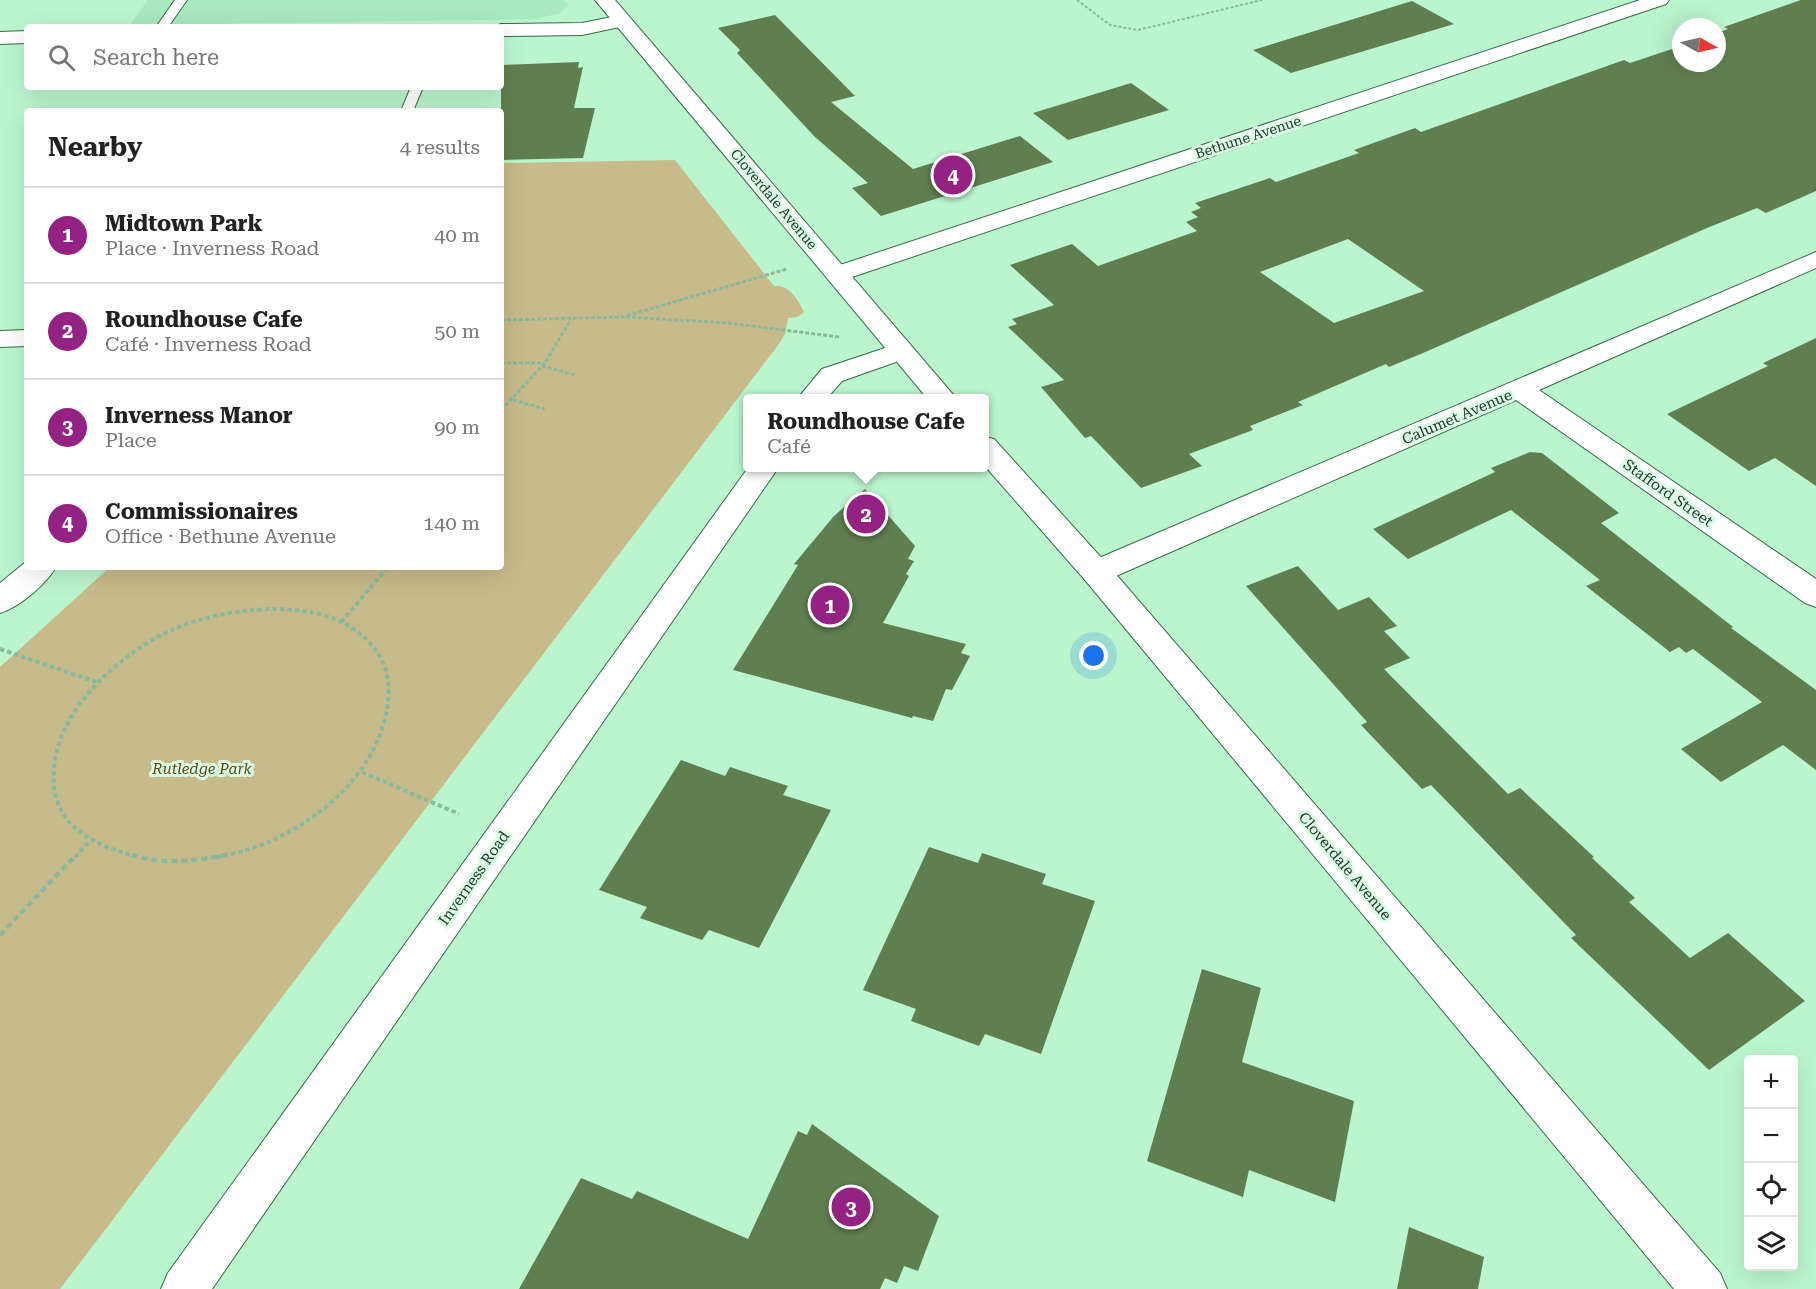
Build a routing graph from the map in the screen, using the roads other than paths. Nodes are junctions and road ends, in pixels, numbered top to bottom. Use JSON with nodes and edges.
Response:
{"nodes":[{"id":1,"x":181,"y":0,"type":"edge"},
{"id":2,"x":605,"y":0,"type":"edge"},
{"id":3,"x":1659,"y":0,"type":"edge"},
{"id":4,"x":622,"y":21,"type":"junction"},
{"id":5,"x":164,"y":24,"type":"edge"},
{"id":6,"x":504,"y":30,"type":"edge"},
{"id":7,"x":24,"y":37,"type":"edge"},
{"id":8,"x":0,"y":38,"type":"edge"},
{"id":9,"x":416,"y":90,"type":"edge"},
{"id":10,"x":408,"y":108,"type":"edge"},
{"id":11,"x":1816,"y":259,"type":"edge"},
{"id":12,"x":837,"y":274,"type":"junction"},
{"id":13,"x":24,"y":338,"type":"edge"},
{"id":14,"x":0,"y":339,"type":"edge"},
{"id":15,"x":900,"y":351,"type":"junction"},
{"id":16,"x":1520,"y":390,"type":"junction"},
{"id":17,"x":816,"y":394,"type":"edge"},
{"id":18,"x":938,"y":394,"type":"edge"},
{"id":19,"x":989,"y":452,"type":"edge"},
{"id":20,"x":760,"y":472,"type":"edge"},
{"id":21,"x":36,"y":570,"type":"edge"},
{"id":22,"x":1096,"y":572,"type":"junction"},
{"id":23,"x":1816,"y":595,"type":"edge"},
{"id":24,"x":0,"y":601,"type":"edge"},
{"id":25,"x":184,"y":1289,"type":"edge"},
{"id":26,"x":1704,"y":1289,"type":"edge"}],
"edges":[{"from":1,"to":5,"type":"lane"},
{"from":2,"to":4,"type":"street","name":"Cloverdale Avenue"},
{"from":3,"to":12,"type":"street","name":"Bethune Avenue"},
{"from":4,"to":6,"type":"street"},
{"from":4,"to":12,"type":"street","name":"Cloverdale Avenue"},
{"from":7,"to":8,"type":"street"},
{"from":9,"to":10,"type":"lane"},
{"from":11,"to":16,"type":"street","name":"Calumet Avenue"},
{"from":12,"to":15,"type":"street","name":"Cloverdale Avenue"},
{"from":13,"to":14,"type":"street"},
{"from":15,"to":17,"type":"street"},
{"from":15,"to":18,"type":"street","name":"Cloverdale Avenue"},
{"from":16,"to":22,"type":"street","name":"Calumet Avenue"},
{"from":16,"to":23,"type":"street","name":"Stafford Street"},
{"from":19,"to":22,"type":"street","name":"Cloverdale Avenue"},
{"from":20,"to":25,"type":"street","name":"Inverness Road"},
{"from":21,"to":24,"type":"street"},
{"from":22,"to":26,"type":"street","name":"Cloverdale Avenue"}]}
